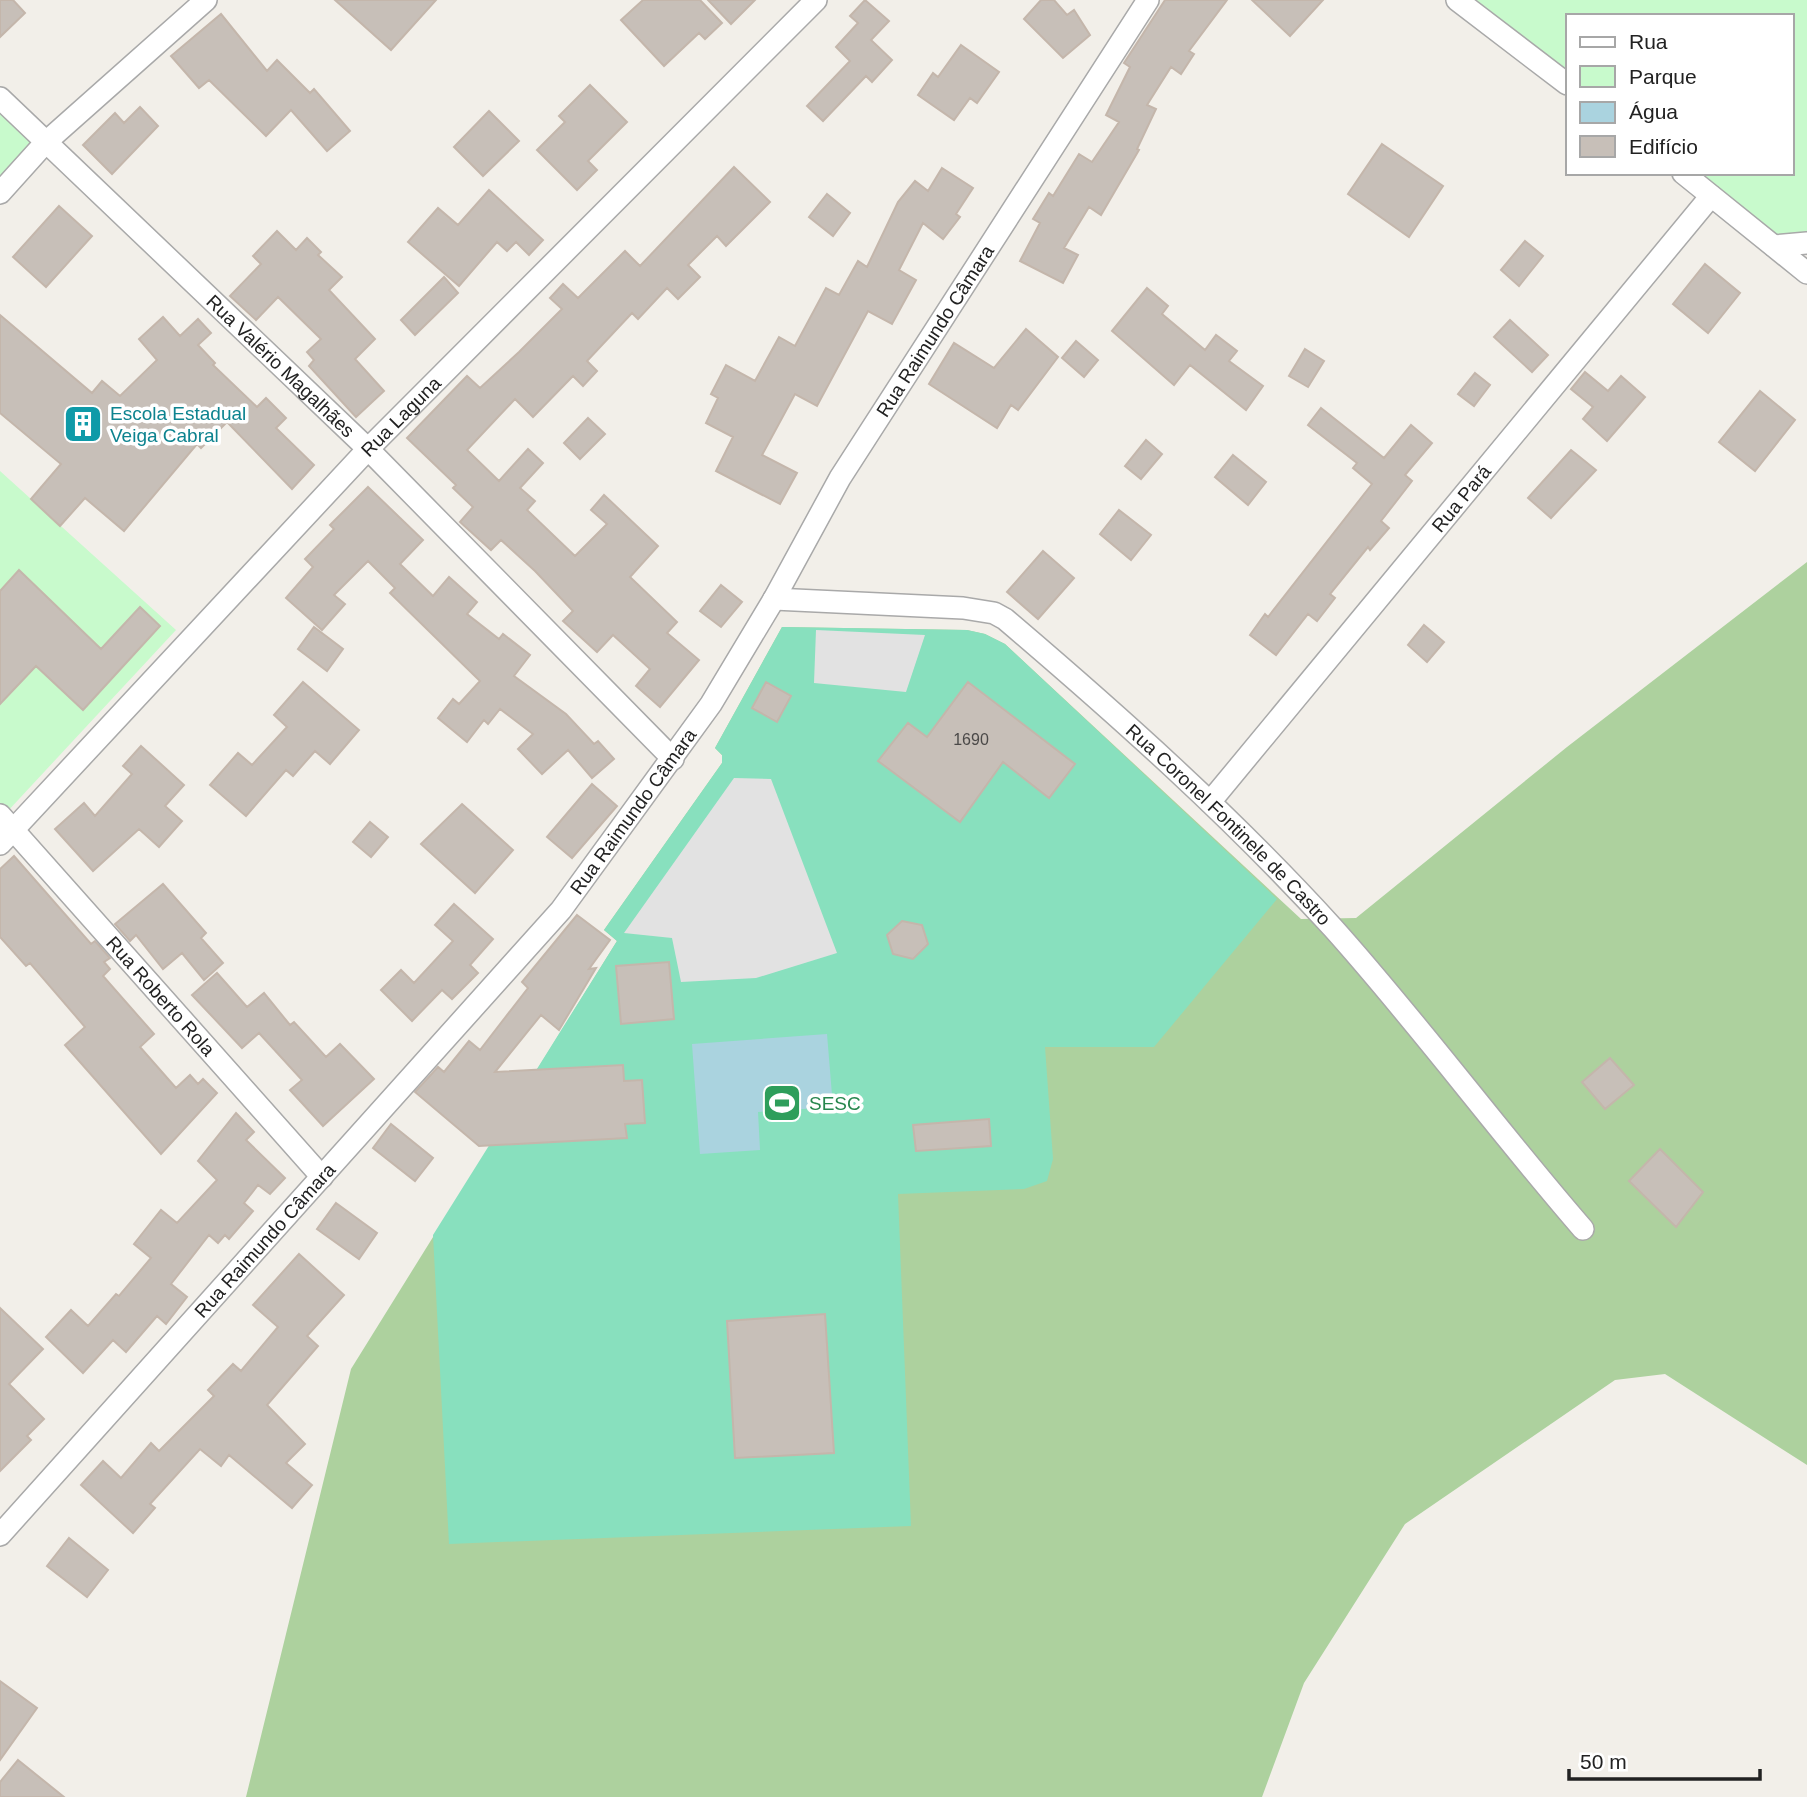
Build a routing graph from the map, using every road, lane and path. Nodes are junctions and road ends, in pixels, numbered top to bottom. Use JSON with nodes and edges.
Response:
{"nodes":[{"id":1,"x":206,"y":0,"type":"edge"},
{"id":2,"x":816,"y":0,"type":"edge"},
{"id":3,"x":1148,"y":0,"type":"edge"},
{"id":4,"x":1457,"y":0,"type":"edge"},
{"id":5,"x":1566,"y":83,"type":"edge"},
{"id":6,"x":0,"y":98,"type":"edge"},
{"id":7,"x":45,"y":143,"type":"junction"},
{"id":8,"x":1685,"y":175,"type":"edge"},
{"id":9,"x":0,"y":194,"type":"edge"},
{"id":10,"x":1711,"y":196,"type":"junction"},
{"id":11,"x":1807,"y":243,"type":"edge"},
{"id":12,"x":1774,"y":246,"type":"junction"},
{"id":13,"x":1807,"y":273,"type":"edge"},
{"id":14,"x":368,"y":449,"type":"junction"},
{"id":15,"x":774,"y":600,"type":"junction"},
{"id":16,"x":673,"y":760,"type":"junction"},
{"id":17,"x":1210,"y":803,"type":"junction"},
{"id":18,"x":5,"y":830,"type":"edge"},
{"id":19,"x":322,"y":1177,"type":"junction"},
{"id":20,"x":1583,"y":1229,"type":"dead end"},
{"id":21,"x":0,"y":1535,"type":"edge"}],
"edges":[{"from":1,"to":7,"type":"street"},
{"from":2,"to":14,"type":"street","name":"Rua Laguna"},
{"from":3,"to":15,"type":"street","name":"Rua Raimundo Câmara"},
{"from":4,"to":5,"type":"street"},
{"from":6,"to":7,"type":"street","name":"Rua Valério Magalhães"},
{"from":7,"to":9,"type":"street"},
{"from":7,"to":14,"type":"street","name":"Rua Valério Magalhães"},
{"from":8,"to":10,"type":"street"},
{"from":10,"to":12,"type":"street"},
{"from":10,"to":17,"type":"street","name":"Rua Pará"},
{"from":11,"to":12,"type":"street"},
{"from":12,"to":13,"type":"street"},
{"from":14,"to":16,"type":"street","name":"Rua Valério Magalhães"},
{"from":14,"to":18,"type":"street","name":"Rua Laguna"},
{"from":15,"to":16,"type":"street","name":"Rua Raimundo Câmara"},
{"from":15,"to":17,"type":"street","name":"Rua Coronel Fontinele de Castro"},
{"from":16,"to":19,"type":"street","name":"Rua Raimundo Câmara"},
{"from":17,"to":20,"type":"street","name":"Rua Coronel Fontinele de Castro"},
{"from":18,"to":19,"type":"street","name":"Rua Roberto Rola"},
{"from":19,"to":21,"type":"street","name":"Rua Raimundo Câmara"}]}
